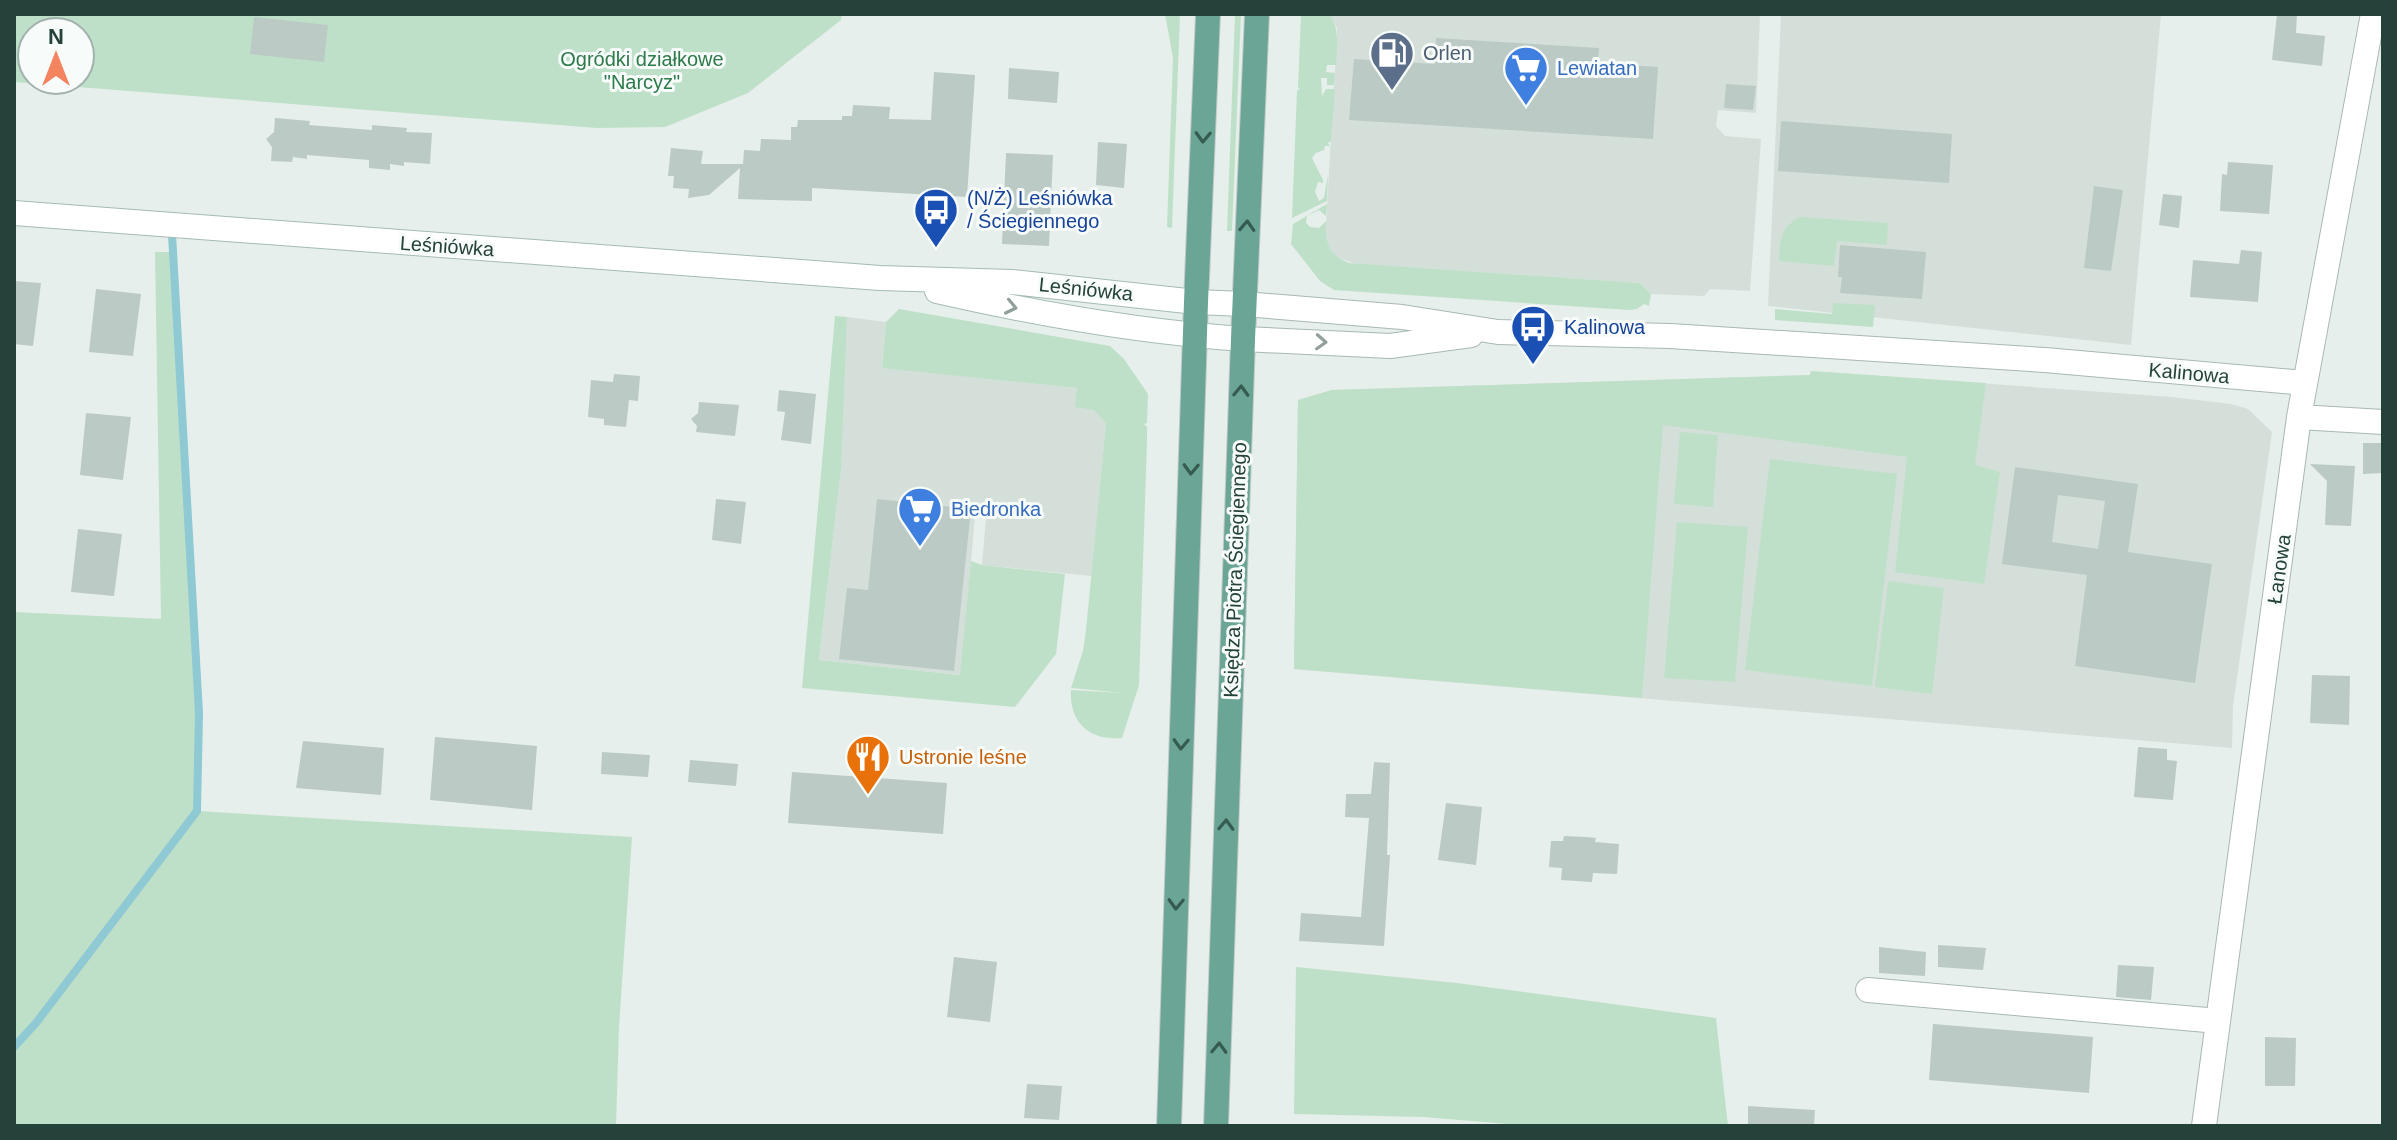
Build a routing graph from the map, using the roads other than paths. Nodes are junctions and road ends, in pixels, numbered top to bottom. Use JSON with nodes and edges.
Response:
{"nodes":[{"id":1,"x":1208,"y":14,"type":"edge"},
{"id":2,"x":1257,"y":14,"type":"edge"},
{"id":3,"x":2373,"y":14,"type":"edge"},
{"id":4,"x":14,"y":213,"type":"edge"},
{"id":5,"x":880,"y":278,"type":"junction"},
{"id":6,"x":1196,"y":302,"type":"junction"},
{"id":7,"x":1244,"y":304,"type":"junction"},
{"id":8,"x":1498,"y":332,"type":"junction"},
{"id":9,"x":1195,"y":336,"type":"junction"},
{"id":10,"x":1243,"y":339,"type":"junction"},
{"id":11,"x":2305,"y":383,"type":"junction"},
{"id":12,"x":2299,"y":417,"type":"junction"},
{"id":13,"x":2383,"y":422,"type":"edge"},
{"id":14,"x":1868,"y":990,"type":"dead end"},
{"id":15,"x":2218,"y":1021,"type":"junction"},
{"id":16,"x":1169,"y":1126,"type":"edge"},
{"id":17,"x":1216,"y":1126,"type":"edge"},
{"id":18,"x":2204,"y":1126,"type":"edge"}],
"edges":[{"from":1,"to":6,"type":"main road","one_way":true},
{"from":7,"to":2,"type":"main road","name":"Księdza Piotra Ściegiennego","one_way":true},
{"from":3,"to":11,"type":"street","name":"Łanowa"},
{"from":4,"to":5,"type":"street","name":"Leśniówka"},
{"from":5,"to":6,"type":"street","name":"Leśniówka"},
{"from":5,"to":9,"type":"street","name":"Leśniówka","one_way":true},
{"from":6,"to":7,"type":"street","name":"Leśniówka"},
{"from":6,"to":9,"type":"main road"},
{"from":7,"to":8,"type":"street","name":"Kalinowa"},
{"from":7,"to":10,"type":"main road","name":"Księdza Piotra Ściegiennego"},
{"from":10,"to":8,"type":"street","name":"Kalinowa","one_way":true},
{"from":8,"to":11,"type":"street","name":"Kalinowa"},
{"from":9,"to":10,"type":"street","name":"Kalinowa"},
{"from":9,"to":16,"type":"main road","one_way":true},
{"from":17,"to":10,"type":"main road","name":"Księdza Piotra Ściegiennego","one_way":true},
{"from":11,"to":12,"type":"street","name":"Łanowa"},
{"from":12,"to":13,"type":"street"},
{"from":12,"to":15,"type":"street","name":"Łanowa"},
{"from":14,"to":15,"type":"street"},
{"from":15,"to":18,"type":"street","name":"Łanowa"}]}
